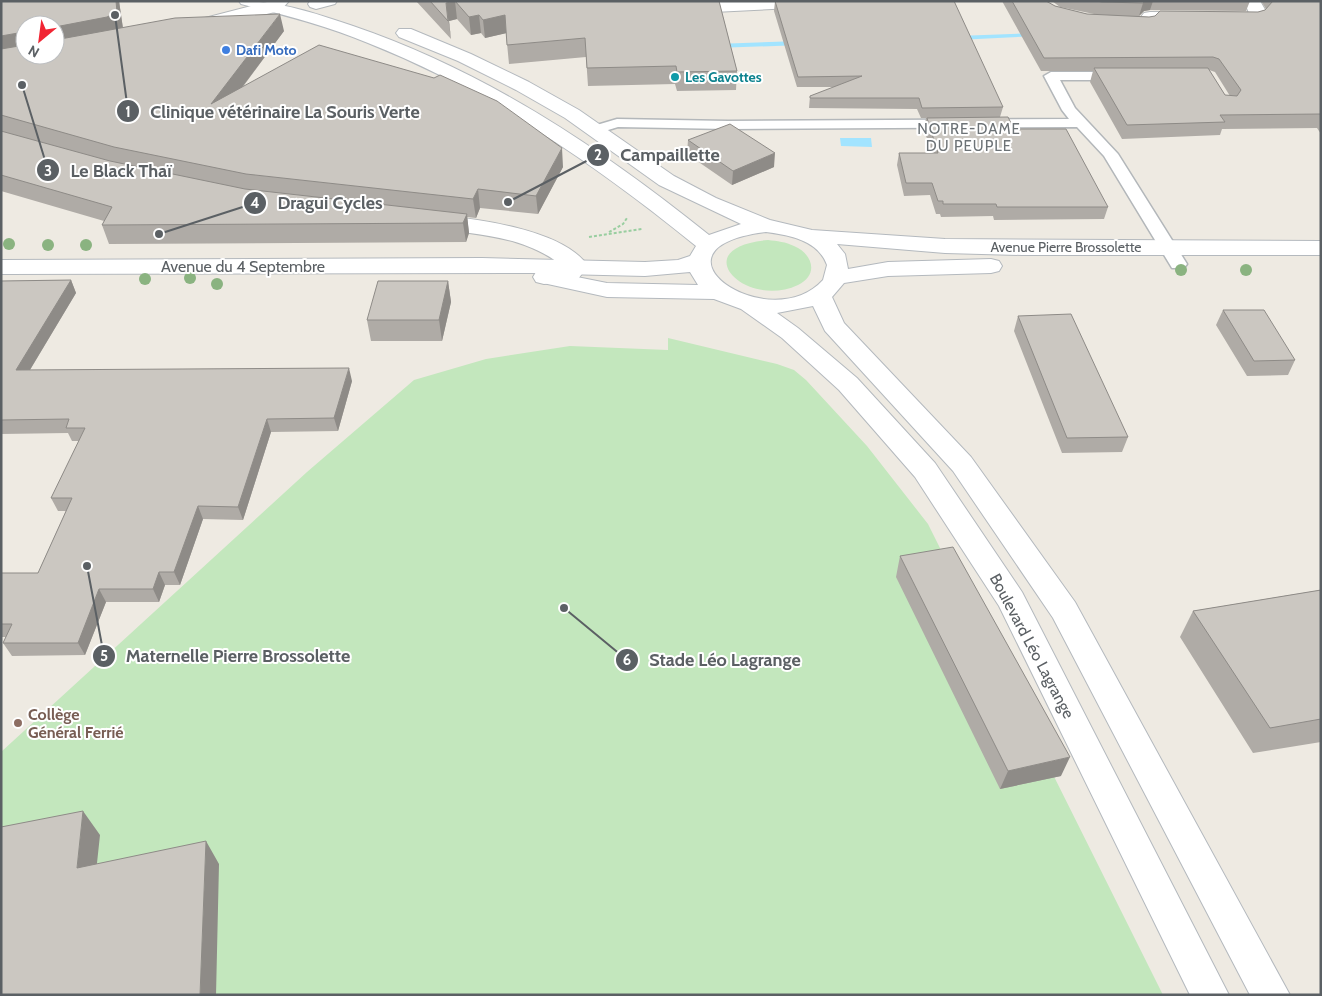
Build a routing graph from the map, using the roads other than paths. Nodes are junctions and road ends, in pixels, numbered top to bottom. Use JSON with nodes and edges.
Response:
{"nodes":[{"id":1,"x":247,"y":1,"type":"edge"},
{"id":2,"x":683,"y":1,"type":"edge"},
{"id":3,"x":833,"y":1,"type":"edge"},
{"id":4,"x":1252,"y":1,"type":"edge"},
{"id":5,"x":317,"y":2,"type":"edge"},
{"id":6,"x":278,"y":4,"type":"edge"},
{"id":7,"x":1098,"y":22,"type":"edge"},
{"id":8,"x":195,"y":25,"type":"edge"},
{"id":9,"x":1139,"y":76,"type":"edge"},
{"id":10,"x":1081,"y":123,"type":"junction"},
{"id":11,"x":595,"y":130,"type":"junction"},
{"id":12,"x":414,"y":218,"type":"edge"},
{"id":13,"x":766,"y":226,"type":"junction"},
{"id":14,"x":811,"y":236,"type":"junction"},
{"id":15,"x":1321,"y":248,"type":"edge"},
{"id":16,"x":704,"y":252,"type":"junction"},
{"id":17,"x":1173,"y":256,"type":"junction"},
{"id":18,"x":1321,"y":264,"type":"edge"},
{"id":19,"x":486,"y":265,"type":"junction"},
{"id":20,"x":577,"y":266,"type":"junction"},
{"id":21,"x":1,"y":267,"type":"edge"},
{"id":22,"x":544,"y":277,"type":"junction"},
{"id":23,"x":828,"y":287,"type":"junction"},
{"id":24,"x":720,"y":292,"type":"junction"},
{"id":25,"x":748,"y":303,"type":"junction"},
{"id":26,"x":1210,"y":995,"type":"edge"},
{"id":27,"x":1271,"y":995,"type":"edge"}],
"edges":[{"from":1,"to":6,"type":"main road"},
{"from":2,"to":3,"type":"main road"},
{"from":4,"to":7,"type":"main road"},
{"from":5,"to":6,"type":"main road"},
{"from":5,"to":11,"type":"main road"},
{"from":6,"to":8,"type":"main road"},
{"from":6,"to":16,"type":"main road"},
{"from":9,"to":10,"type":"lane"},
{"from":10,"to":11,"type":"lane"},
{"from":10,"to":17,"type":"lane"},
{"from":11,"to":13,"type":"main road"},
{"from":12,"to":20,"type":"main road"},
{"from":13,"to":14,"type":"main road"},
{"from":13,"to":16,"type":"main road"},
{"from":14,"to":17,"type":"main road","name":"Avenue Pierre Brossolette"},
{"from":14,"to":23,"type":"main road"},
{"from":15,"to":17,"type":"main road","name":"Avenue Pierre Brossolette"},
{"from":16,"to":20,"type":"main road"},
{"from":16,"to":24,"type":"main road"},
{"from":17,"to":18,"type":"main road","name":"Avenue Pierre Brossolette"},
{"from":17,"to":23,"type":"main road","name":"Avenue Pierre Brossolette"},
{"from":19,"to":20,"type":"main road"},
{"from":19,"to":21,"type":"main road","name":"Avenue du 4 Septembre"},
{"from":19,"to":22,"type":"main road"},
{"from":20,"to":22,"type":"main road"},
{"from":22,"to":24,"type":"main road"},
{"from":23,"to":25,"type":"main road"},
{"from":23,"to":27,"type":"main road"},
{"from":24,"to":25,"type":"main road"},
{"from":25,"to":26,"type":"main road","name":"Boulevard Léo Lagrange"}]}
